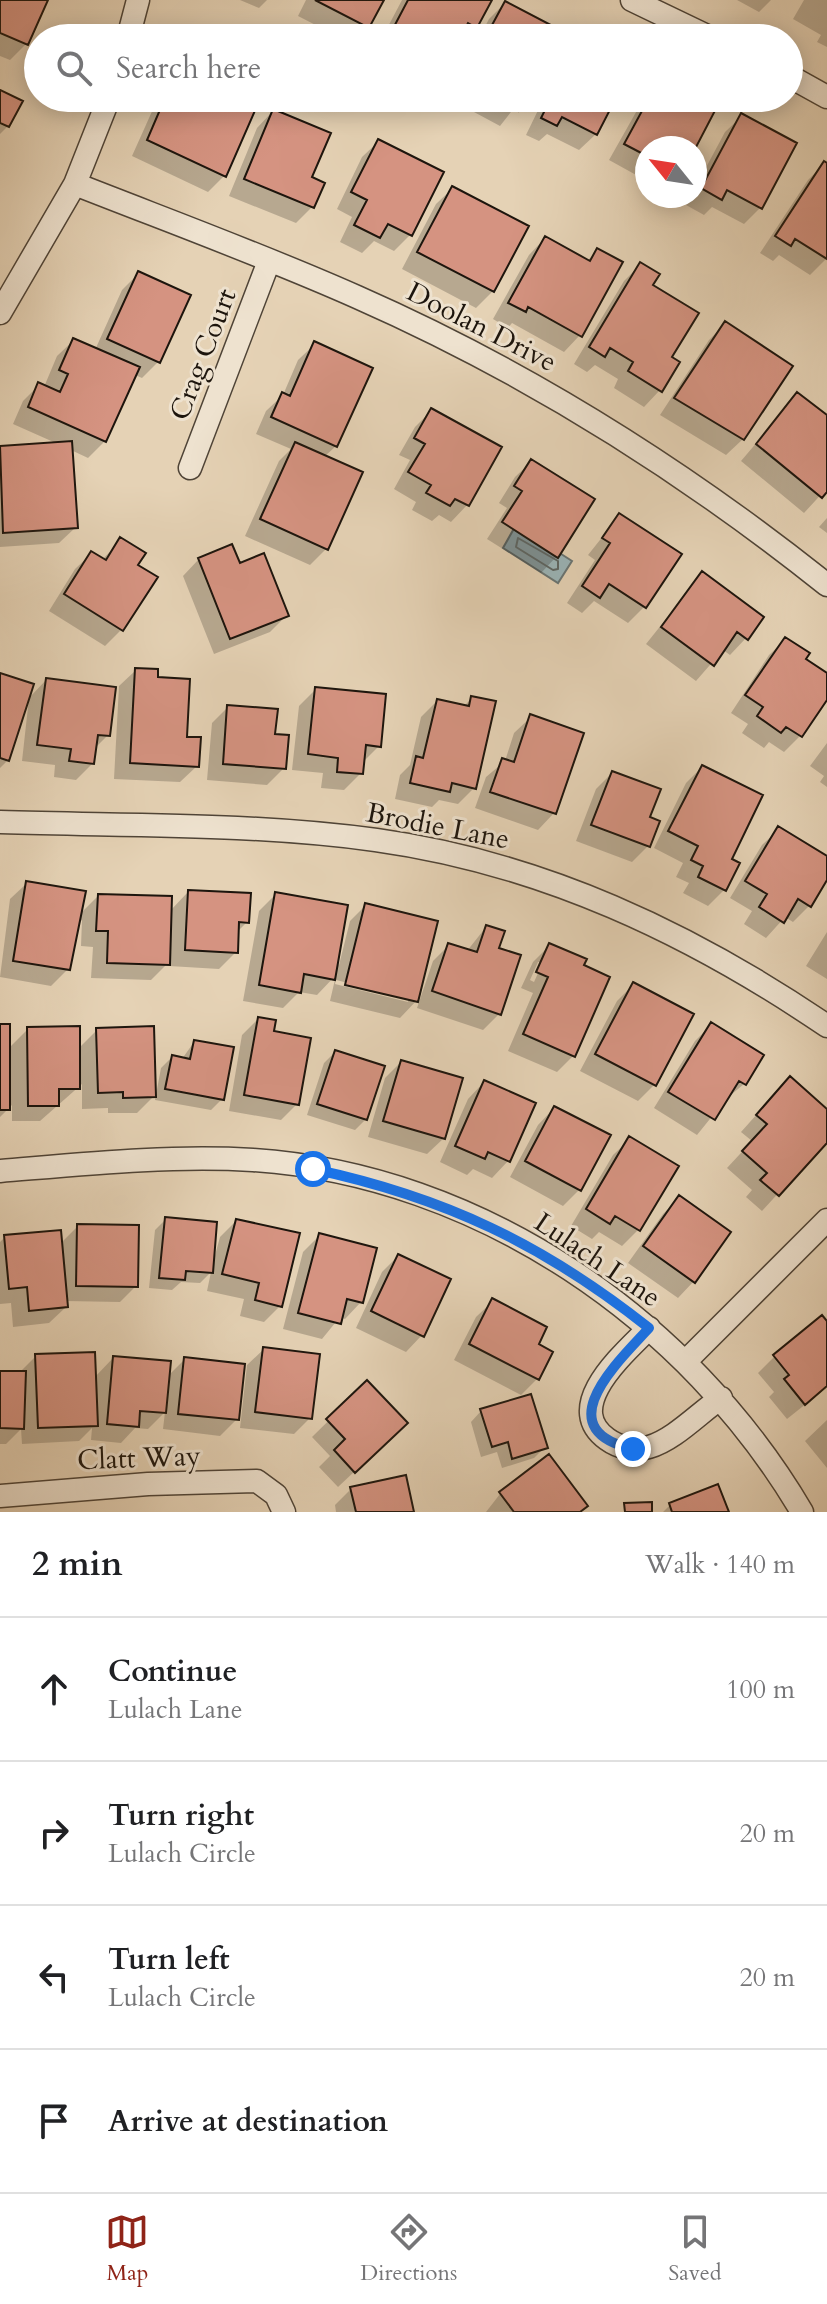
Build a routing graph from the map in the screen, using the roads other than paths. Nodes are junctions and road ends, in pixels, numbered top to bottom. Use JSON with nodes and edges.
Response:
{"nodes":[{"id":1,"x":138,"y":0,"type":"edge"},
{"id":2,"x":632,"y":0,"type":"edge"},
{"id":3,"x":132,"y":24,"type":"edge"},
{"id":4,"x":682,"y":24,"type":"edge"},
{"id":5,"x":803,"y":84,"type":"edge"},
{"id":6,"x":827,"y":97,"type":"edge"},
{"id":7,"x":103,"y":112,"type":"edge"},
{"id":8,"x":75,"y":184,"type":"junction"},
{"id":9,"x":269,"y":261,"type":"junction"},
{"id":10,"x":0,"y":313,"type":"edge"},
{"id":11,"x":190,"y":468,"type":"dead end"},
{"id":12,"x":827,"y":585,"type":"edge"},
{"id":13,"x":0,"y":822,"type":"edge"},
{"id":14,"x":827,"y":1026,"type":"edge"},
{"id":15,"x":0,"y":1171,"type":"edge"},
{"id":16,"x":827,"y":1220,"type":"edge"},
{"id":17,"x":649,"y":1328,"type":"junction"},
{"id":18,"x":686,"y":1361,"type":"junction"},
{"id":19,"x":721,"y":1398,"type":"junction"},
{"id":20,"x":0,"y":1496,"type":"edge"},
{"id":21,"x":280,"y":1504,"type":"edge"},
{"id":22,"x":802,"y":1512,"type":"edge"}],
"edges":[{"from":1,"to":3,"type":"street"},
{"from":2,"to":4,"type":"street"},
{"from":5,"to":6,"type":"street"},
{"from":7,"to":8,"type":"street"},
{"from":8,"to":9,"type":"street","name":"Doolan Drive"},
{"from":8,"to":10,"type":"street"},
{"from":9,"to":11,"type":"street","name":"Crag Court"},
{"from":9,"to":12,"type":"street","name":"Doolan Drive"},
{"from":13,"to":14,"type":"street","name":"Brodie Lane"},
{"from":15,"to":17,"type":"street","name":"Lulach Lane"},
{"from":16,"to":18,"type":"street"},
{"from":17,"to":18,"type":"street","name":"Lulach Lane"},
{"from":17,"to":19,"type":"street"},
{"from":18,"to":19,"type":"street","name":"Lulach Lane"},
{"from":19,"to":22,"type":"street","name":"Lulach Lane"},
{"from":20,"to":21,"type":"street","name":"Clatt Way"}]}
